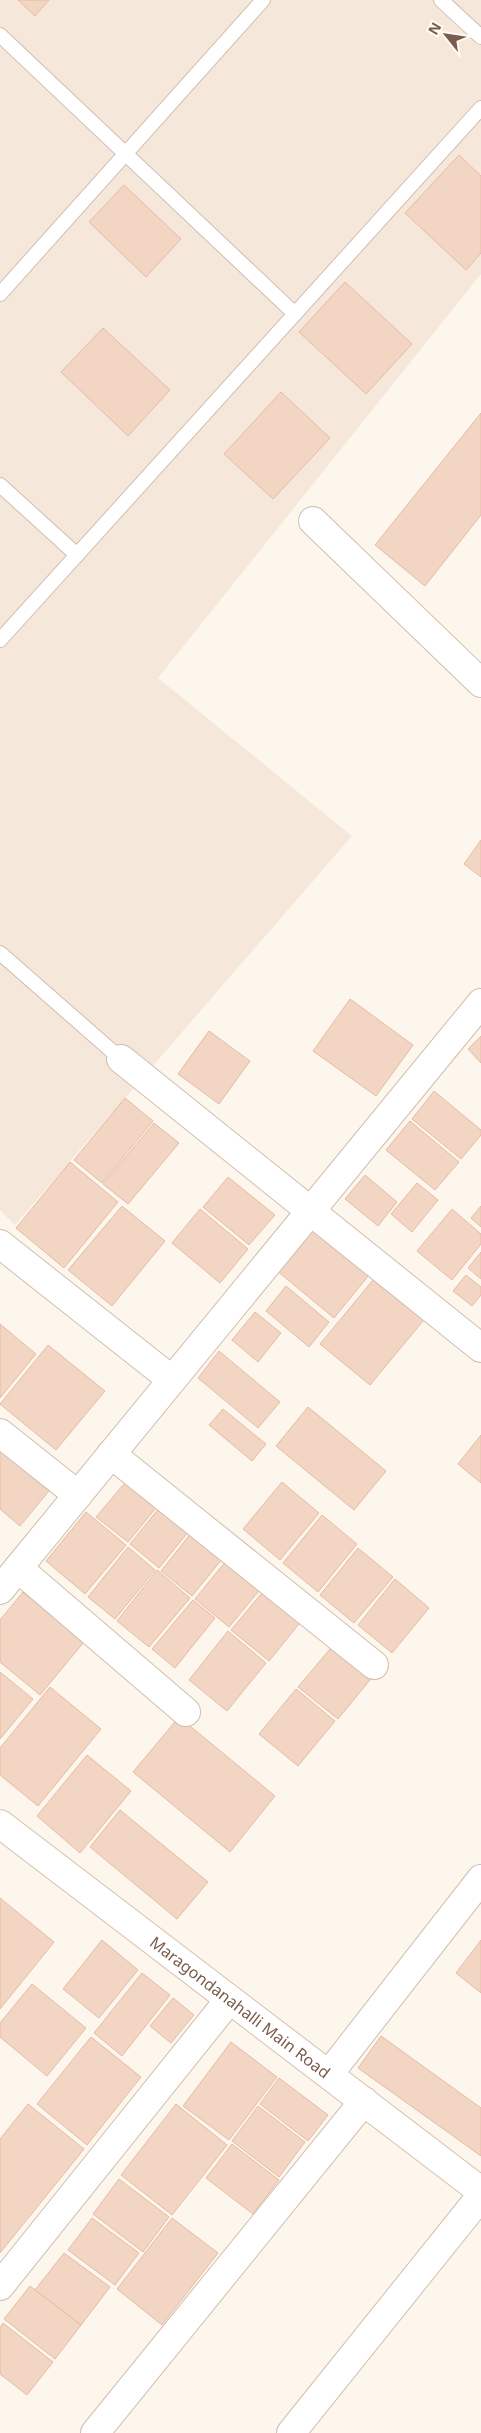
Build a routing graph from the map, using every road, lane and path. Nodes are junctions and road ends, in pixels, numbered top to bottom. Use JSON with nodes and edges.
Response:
{"nodes":[{"id":1,"x":263,"y":0,"type":"edge"},
{"id":2,"x":440,"y":0,"type":"edge"},
{"id":3,"x":0,"y":35,"type":"edge"},
{"id":4,"x":481,"y":37,"type":"edge"},
{"id":5,"x":481,"y":108,"type":"edge"},
{"id":6,"x":126,"y":154,"type":"junction"},
{"id":7,"x":0,"y":294,"type":"edge"},
{"id":8,"x":295,"y":314,"type":"junction"},
{"id":9,"x":0,"y":485,"type":"edge"},
{"id":10,"x":313,"y":521,"type":"dead end"},
{"id":11,"x":77,"y":555,"type":"junction"},
{"id":12,"x":0,"y":640,"type":"edge"},
{"id":13,"x":481,"y":683,"type":"edge"},
{"id":14,"x":0,"y":953,"type":"edge"},
{"id":15,"x":481,"y":1003,"type":"edge"},
{"id":16,"x":120,"y":1058,"type":"joint"},
{"id":17,"x":311,"y":1211,"type":"junction"},
{"id":18,"x":0,"y":1244,"type":"edge"},
{"id":19,"x":481,"y":1348,"type":"edge"},
{"id":20,"x":172,"y":1380,"type":"junction"},
{"id":21,"x":0,"y":1433,"type":"edge"},
{"id":22,"x":111,"y":1454,"type":"junction"},
{"id":23,"x":78,"y":1495,"type":"junction"},
{"id":24,"x":18,"y":1568,"type":"junction"},
{"id":25,"x":0,"y":1590,"type":"edge"},
{"id":26,"x":374,"y":1665,"type":"dead end"},
{"id":27,"x":186,"y":1712,"type":"dead end"},
{"id":28,"x":0,"y":1824,"type":"edge"},
{"id":29,"x":481,"y":1879,"type":"edge"},
{"id":30,"x":229,"y":2000,"type":"junction"},
{"id":31,"x":329,"y":2074,"type":"junction"},
{"id":32,"x":364,"y":2101,"type":"junction"},
{"id":33,"x":481,"y":2191,"type":"edge"},
{"id":34,"x":481,"y":2196,"type":"edge"},
{"id":35,"x":0,"y":2286,"type":"edge"},
{"id":36,"x":95,"y":2433,"type":"edge"},
{"id":37,"x":291,"y":2433,"type":"edge"}],
"edges":[{"from":1,"to":6,"type":"lane"},
{"from":2,"to":4,"type":"lane"},
{"from":3,"to":6,"type":"lane"},
{"from":5,"to":8,"type":"lane"},
{"from":6,"to":7,"type":"lane"},
{"from":6,"to":8,"type":"lane"},
{"from":8,"to":11,"type":"lane"},
{"from":9,"to":11,"type":"lane"},
{"from":10,"to":13,"type":"street"},
{"from":11,"to":12,"type":"lane"},
{"from":14,"to":16,"type":"lane"},
{"from":15,"to":17,"type":"street"},
{"from":16,"to":17,"type":"street"},
{"from":17,"to":19,"type":"street"},
{"from":17,"to":20,"type":"street"},
{"from":18,"to":20,"type":"street"},
{"from":20,"to":22,"type":"street"},
{"from":21,"to":23,"type":"street"},
{"from":22,"to":23,"type":"street"},
{"from":22,"to":26,"type":"street"},
{"from":23,"to":24,"type":"street"},
{"from":24,"to":25,"type":"street"},
{"from":24,"to":27,"type":"street"},
{"from":28,"to":30,"type":"street","name":"Maragondanahalli Main Road"},
{"from":29,"to":31,"type":"street"},
{"from":30,"to":31,"type":"street","name":"Maragondanahalli Main Road"},
{"from":30,"to":35,"type":"street"},
{"from":31,"to":32,"type":"street","name":"Maragondanahalli Main Road"},
{"from":32,"to":33,"type":"street","name":"Maragondanahalli Main Road"},
{"from":32,"to":36,"type":"street"},
{"from":34,"to":37,"type":"street"}]}
